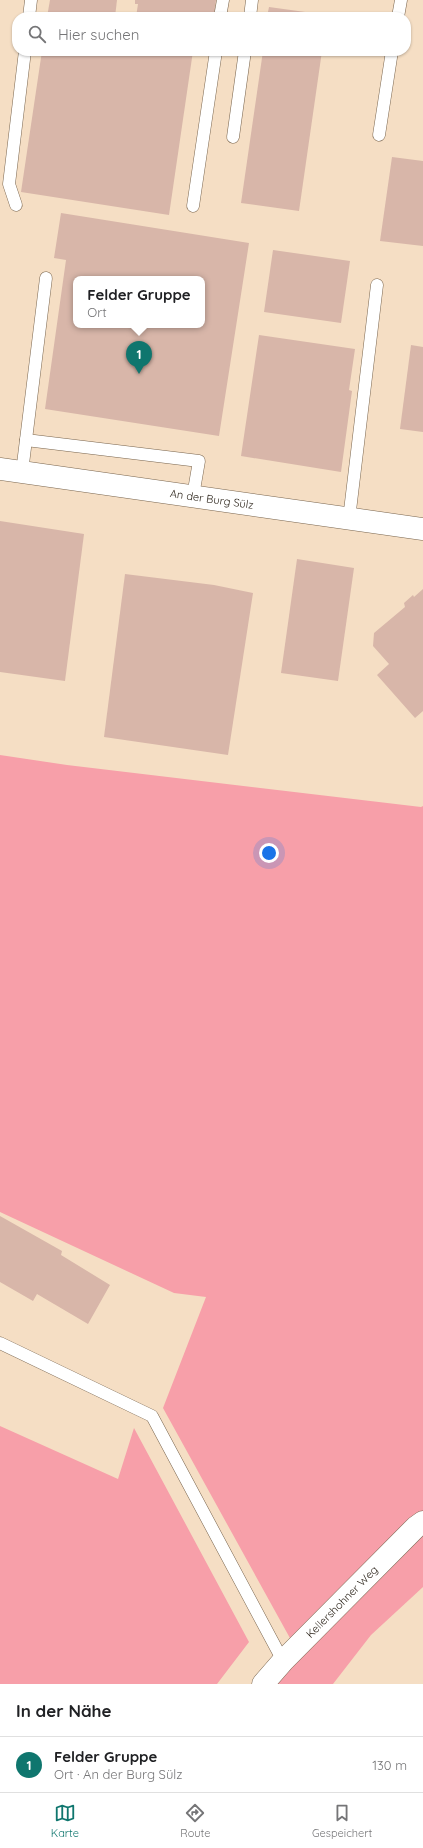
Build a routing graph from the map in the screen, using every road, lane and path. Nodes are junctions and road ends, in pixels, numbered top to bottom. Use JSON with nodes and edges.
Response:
{"nodes":[{"id":1,"x":31,"y":0,"type":"edge"},
{"id":2,"x":223,"y":0,"type":"edge"},
{"id":3,"x":252,"y":0,"type":"edge"},
{"id":4,"x":401,"y":0,"type":"edge"},
{"id":5,"x":30,"y":12,"type":"edge"},
{"id":6,"x":221,"y":12,"type":"edge"},
{"id":7,"x":251,"y":12,"type":"edge"},
{"id":8,"x":399,"y":12,"type":"edge"},
{"id":9,"x":24,"y":56,"type":"edge"},
{"id":10,"x":215,"y":56,"type":"edge"},
{"id":11,"x":244,"y":56,"type":"edge"},
{"id":12,"x":391,"y":56,"type":"edge"},
{"id":13,"x":379,"y":135,"type":"dead end"},
{"id":14,"x":233,"y":137,"type":"dead end"},
{"id":15,"x":16,"y":205,"type":"dead end"},
{"id":16,"x":193,"y":206,"type":"dead end"},
{"id":17,"x":46,"y":278,"type":"dead end"},
{"id":18,"x":377,"y":285,"type":"dead end"},
{"id":19,"x":26,"y":440,"type":"junction"},
{"id":20,"x":0,"y":469,"type":"edge"},
{"id":21,"x":22,"y":472,"type":"junction"},
{"id":22,"x":193,"y":496,"type":"junction"},
{"id":23,"x":349,"y":519,"type":"junction"},
{"id":24,"x":423,"y":529,"type":"edge"},
{"id":25,"x":0,"y":1343,"type":"edge"},
{"id":26,"x":423,"y":1522,"type":"edge"},
{"id":27,"x":283,"y":1661,"type":"junction"},
{"id":28,"x":263,"y":1684,"type":"edge"}],
"edges":[{"from":1,"to":5,"type":"lane"},
{"from":2,"to":6,"type":"lane"},
{"from":3,"to":7,"type":"lane"},
{"from":4,"to":8,"type":"lane"},
{"from":9,"to":15,"type":"lane"},
{"from":10,"to":16,"type":"lane"},
{"from":11,"to":14,"type":"lane"},
{"from":12,"to":13,"type":"lane"},
{"from":17,"to":19,"type":"lane"},
{"from":18,"to":23,"type":"lane"},
{"from":19,"to":21,"type":"lane"},
{"from":19,"to":22,"type":"lane"},
{"from":20,"to":21,"type":"street","name":"An der Burg Sülz"},
{"from":21,"to":22,"type":"street","name":"An der Burg Sülz"},
{"from":22,"to":23,"type":"street","name":"An der Burg Sülz"},
{"from":23,"to":24,"type":"street","name":"An der Burg Sülz"},
{"from":25,"to":27,"type":"lane"},
{"from":26,"to":27,"type":"street","name":"Kellershohner Weg"},
{"from":27,"to":28,"type":"street","name":"Kellershohner Weg"}]}
